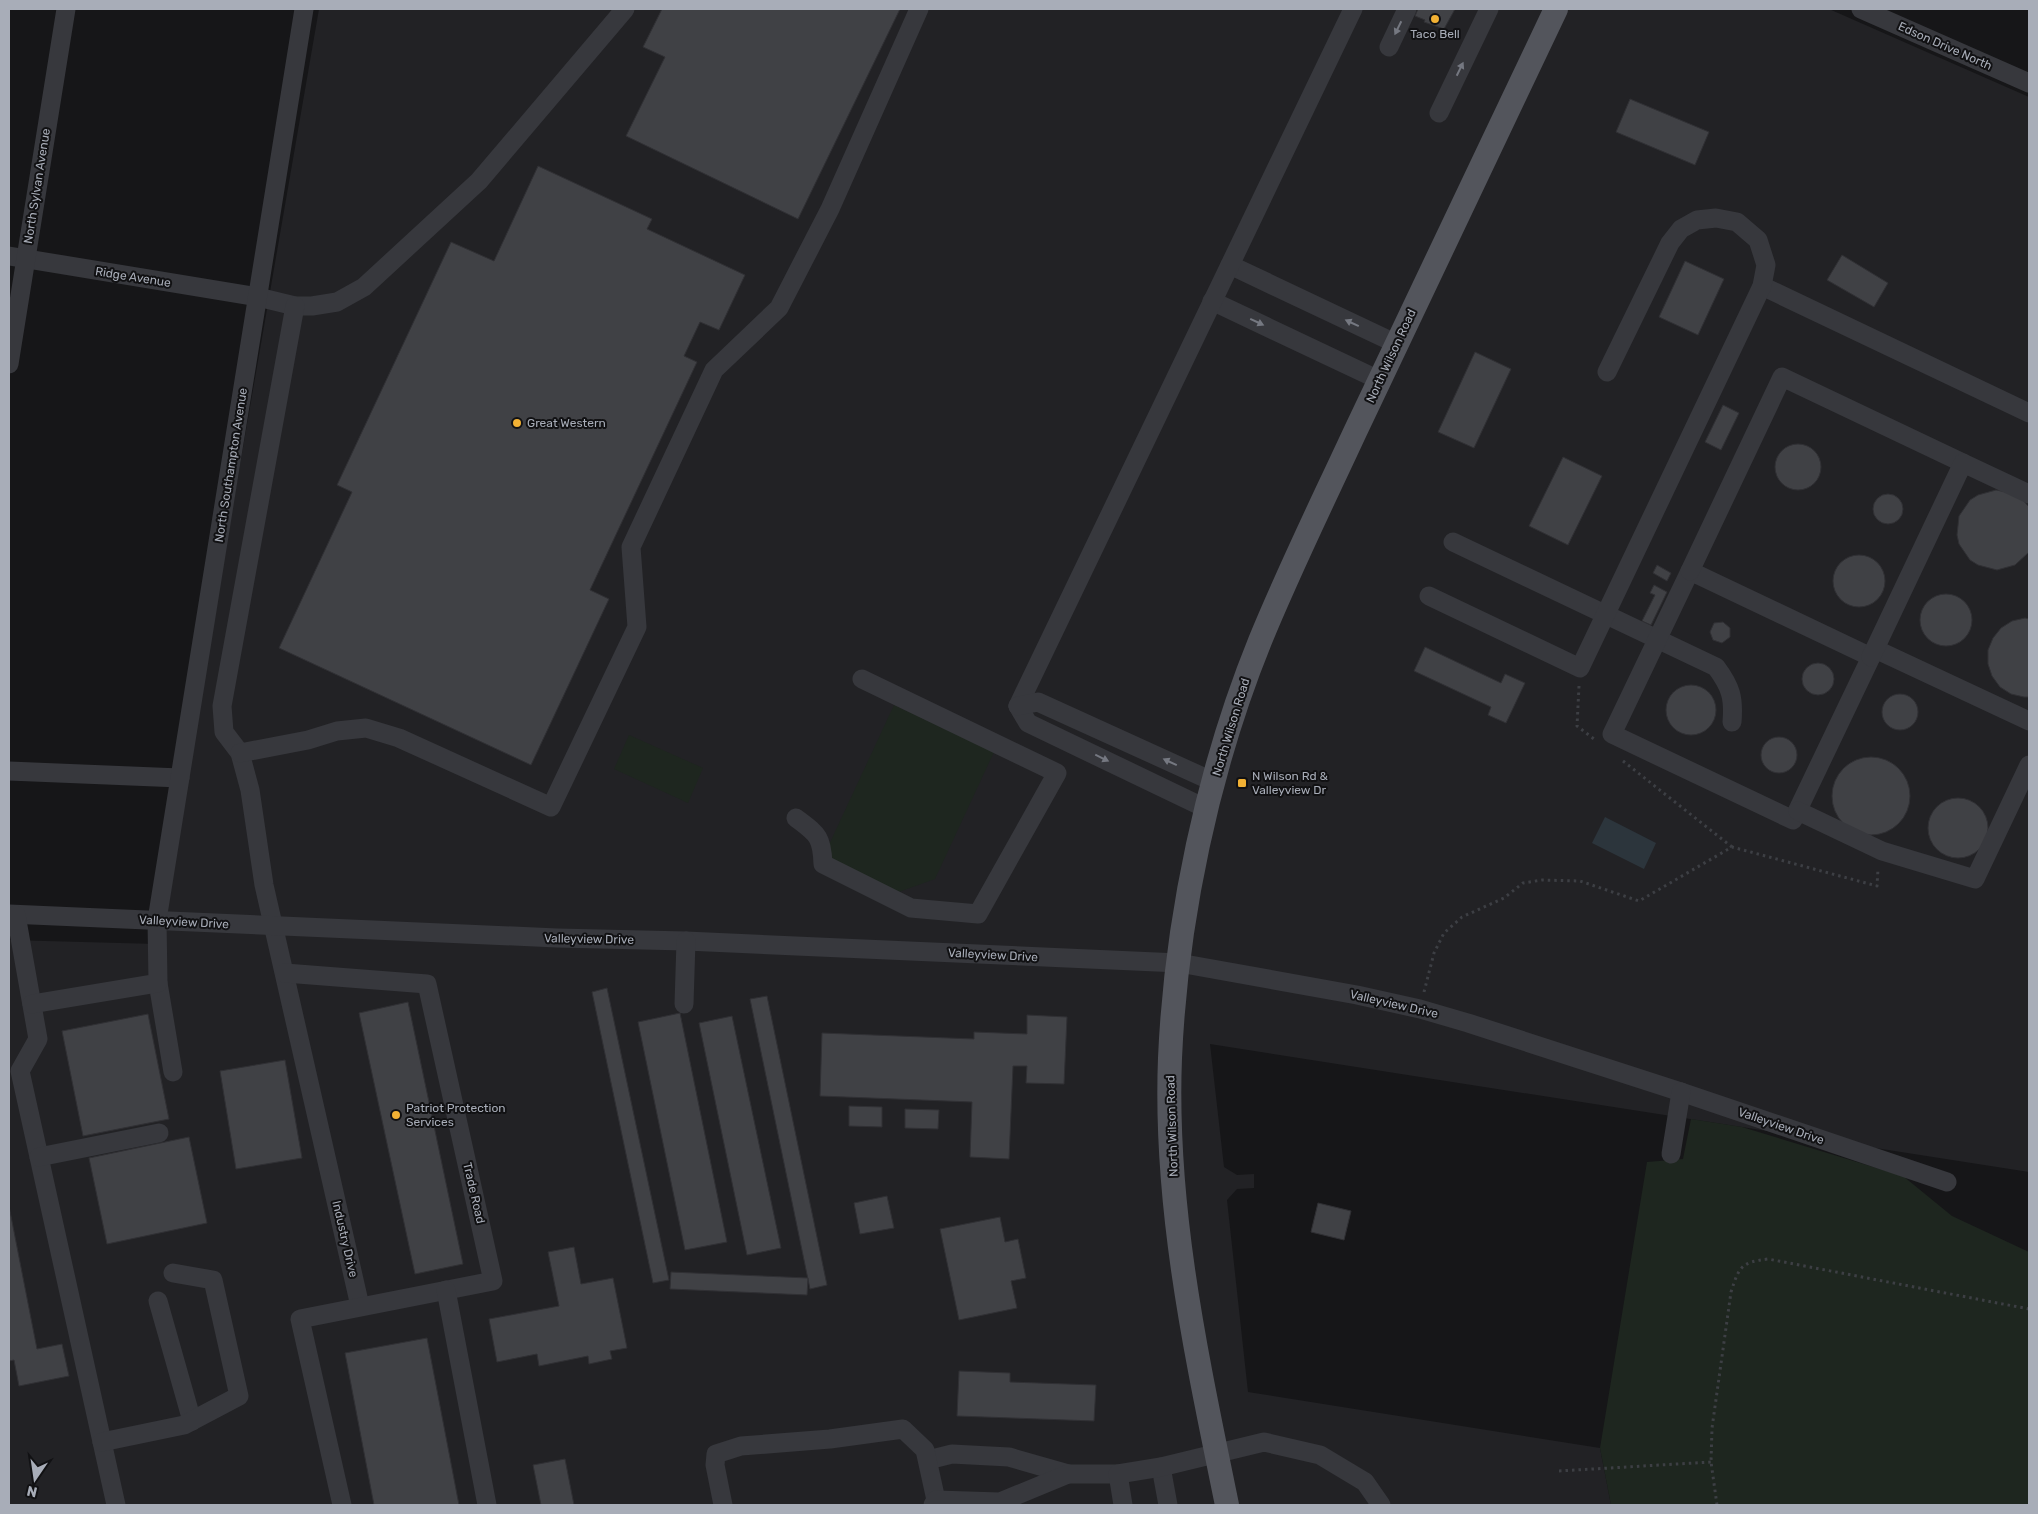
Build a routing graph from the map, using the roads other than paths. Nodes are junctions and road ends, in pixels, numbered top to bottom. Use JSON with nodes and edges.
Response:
{"nodes":[{"id":1,"x":66,"y":9,"type":"edge"},
{"id":2,"x":304,"y":9,"type":"edge"},
{"id":3,"x":624,"y":9,"type":"edge"},
{"id":4,"x":919,"y":9,"type":"edge"},
{"id":5,"x":1353,"y":9,"type":"edge"},
{"id":6,"x":1407,"y":9,"type":"edge"},
{"id":7,"x":1489,"y":9,"type":"edge"},
{"id":8,"x":1556,"y":9,"type":"edge"},
{"id":9,"x":1861,"y":9,"type":"edge"},
{"id":10,"x":1388,"y":47,"type":"dead end"},
{"id":11,"x":2029,"y":83,"type":"edge"},
{"id":12,"x":1439,"y":113,"type":"dead end"},
{"id":13,"x":17,"y":257,"type":"edge"},
{"id":14,"x":1230,"y":265,"type":"junction"},
{"id":15,"x":1762,"y":286,"type":"junction"},
{"id":16,"x":258,"y":297,"type":"junction"},
{"id":17,"x":1212,"y":302,"type":"junction"},
{"id":18,"x":295,"y":306,"type":"junction"},
{"id":19,"x":1396,"y":344,"type":"junction"},
{"id":20,"x":9,"y":364,"type":"edge"},
{"id":21,"x":1607,"y":372,"type":"dead end"},
{"id":22,"x":1379,"y":380,"type":"junction"},
{"id":23,"x":2029,"y":413,"type":"edge"},
{"id":24,"x":1964,"y":463,"type":"junction"},
{"id":25,"x":2029,"y":494,"type":"edge"},
{"id":26,"x":1453,"y":542,"type":"dead end"},
{"id":27,"x":1690,"y":571,"type":"junction"},
{"id":28,"x":1429,"y":596,"type":"dead end"},
{"id":29,"x":1605,"y":615,"type":"junction"},
{"id":30,"x":1657,"y":639,"type":"junction"},
{"id":31,"x":1873,"y":653,"type":"junction"},
{"id":32,"x":862,"y":679,"type":"dead end"},
{"id":33,"x":1018,"y":706,"type":"junction"},
{"id":34,"x":2029,"y":721,"type":"edge"},
{"id":35,"x":1732,"y":722,"type":"dead end"},
{"id":36,"x":1071,"y":744,"type":"junction"},
{"id":37,"x":240,"y":754,"type":"junction"},
{"id":38,"x":2029,"y":765,"type":"edge"},
{"id":39,"x":9,"y":771,"type":"edge"},
{"id":40,"x":1057,"y":773,"type":"junction"},
{"id":41,"x":180,"y":778,"type":"junction"},
{"id":42,"x":1214,"y":782,"type":"junction"},
{"id":43,"x":1207,"y":809,"type":"junction"},
{"id":44,"x":1798,"y":811,"type":"junction"},
{"id":45,"x":796,"y":818,"type":"dead end"},
{"id":46,"x":12,"y":915,"type":"edge"},
{"id":47,"x":158,"y":920,"type":"junction"},
{"id":48,"x":273,"y":927,"type":"junction"},
{"id":49,"x":686,"y":941,"type":"junction"},
{"id":50,"x":1179,"y":963,"type":"junction"},
{"id":51,"x":285,"y":973,"type":"junction"},
{"id":52,"x":158,"y":983,"type":"junction"},
{"id":53,"x":32,"y":1004,"type":"junction"},
{"id":54,"x":684,"y":1004,"type":"dead end"},
{"id":55,"x":173,"y":1072,"type":"dead end"},
{"id":56,"x":1681,"y":1092,"type":"junction"},
{"id":57,"x":159,"y":1133,"type":"dead end"},
{"id":58,"x":1671,"y":1154,"type":"dead end"},
{"id":59,"x":39,"y":1157,"type":"junction"},
{"id":60,"x":1947,"y":1182,"type":"dead end"},
{"id":61,"x":173,"y":1273,"type":"dead end"},
{"id":62,"x":446,"y":1290,"type":"junction"},
{"id":63,"x":158,"y":1301,"type":"dead end"},
{"id":64,"x":360,"y":1306,"type":"junction"},
{"id":65,"x":192,"y":1421,"type":"junction"},
{"id":66,"x":102,"y":1442,"type":"junction"},
{"id":67,"x":1216,"y":1453,"type":"junction"},
{"id":68,"x":928,"y":1460,"type":"junction"},
{"id":69,"x":1161,"y":1468,"type":"junction"},
{"id":70,"x":1068,"y":1474,"type":"junction"},
{"id":71,"x":1118,"y":1474,"type":"junction"},
{"id":72,"x":934,"y":1502,"type":"edge"},
{"id":73,"x":116,"y":1505,"type":"edge"},
{"id":74,"x":342,"y":1505,"type":"edge"},
{"id":75,"x":487,"y":1505,"type":"edge"},
{"id":76,"x":723,"y":1505,"type":"edge"},
{"id":77,"x":1123,"y":1505,"type":"edge"},
{"id":78,"x":1168,"y":1505,"type":"edge"},
{"id":79,"x":1227,"y":1505,"type":"edge"},
{"id":80,"x":1381,"y":1505,"type":"edge"}],
"edges":[{"from":1,"to":13,"type":"street","name":"North Sylvan Avenue"},
{"from":2,"to":16,"type":"street","name":"North Southampton Avenue"},
{"from":3,"to":18,"type":"street","name":"Ridge Avenue"},
{"from":4,"to":37,"type":"street"},
{"from":5,"to":14,"type":"street"},
{"from":6,"to":10,"type":"street","one_way":true},
{"from":12,"to":7,"type":"street","one_way":true},
{"from":8,"to":19,"type":"main road","name":"North Wilson Road"},
{"from":9,"to":11,"type":"street","name":"Edson Drive North"},
{"from":13,"to":16,"type":"street","name":"Ridge Avenue"},
{"from":13,"to":20,"type":"street","name":"North Sylvan Avenue"},
{"from":14,"to":17,"type":"street"},
{"from":19,"to":14,"type":"street","one_way":true},
{"from":15,"to":21,"type":"street"},
{"from":15,"to":23,"type":"street"},
{"from":15,"to":29,"type":"street"},
{"from":16,"to":18,"type":"street","name":"Ridge Avenue"},
{"from":16,"to":41,"type":"street","name":"North Southampton Avenue"},
{"from":17,"to":22,"type":"street","one_way":true},
{"from":17,"to":33,"type":"street"},
{"from":18,"to":37,"type":"street"},
{"from":19,"to":22,"type":"main road","name":"North Wilson Road"},
{"from":22,"to":42,"type":"main road","name":"North Wilson Road"},
{"from":24,"to":25,"type":"street"},
{"from":24,"to":27,"type":"street"},
{"from":24,"to":31,"type":"street"},
{"from":26,"to":29,"type":"street"},
{"from":27,"to":30,"type":"street"},
{"from":27,"to":31,"type":"street"},
{"from":28,"to":29,"type":"street"},
{"from":29,"to":30,"type":"street"},
{"from":30,"to":35,"type":"street"},
{"from":30,"to":44,"type":"street"},
{"from":31,"to":34,"type":"street"},
{"from":31,"to":44,"type":"street"},
{"from":32,"to":40,"type":"street"},
{"from":33,"to":36,"type":"street"},
{"from":42,"to":33,"type":"street","one_way":true},
{"from":36,"to":40,"type":"street"},
{"from":36,"to":43,"type":"street","one_way":true},
{"from":37,"to":48,"type":"street","name":"Industry Drive"},
{"from":38,"to":44,"type":"street"},
{"from":39,"to":41,"type":"street"},
{"from":40,"to":45,"type":"street"},
{"from":41,"to":47,"type":"street","name":"North Southampton Avenue"},
{"from":42,"to":43,"type":"main road","name":"North Wilson Road"},
{"from":43,"to":50,"type":"main road","name":"North Wilson Road"},
{"from":46,"to":47,"type":"street","name":"Valleyview Drive"},
{"from":46,"to":53,"type":"street"},
{"from":47,"to":48,"type":"street","name":"Valleyview Drive"},
{"from":47,"to":52,"type":"street","name":"North Southampton Avenue"},
{"from":48,"to":49,"type":"street","name":"Valleyview Drive"},
{"from":48,"to":51,"type":"street","name":"Industry Drive"},
{"from":49,"to":50,"type":"street","name":"Valleyview Drive"},
{"from":49,"to":54,"type":"street"},
{"from":50,"to":56,"type":"street","name":"Valleyview Drive"},
{"from":50,"to":67,"type":"main road","name":"North Wilson Road"},
{"from":51,"to":62,"type":"street","name":"Trade Road"},
{"from":51,"to":64,"type":"street","name":"Industry Drive"},
{"from":52,"to":53,"type":"street"},
{"from":52,"to":55,"type":"street","name":"North Southampton Avenue"},
{"from":53,"to":59,"type":"street"},
{"from":56,"to":58,"type":"street"},
{"from":56,"to":60,"type":"street","name":"Valleyview Drive"},
{"from":57,"to":59,"type":"street"},
{"from":59,"to":66,"type":"street"},
{"from":61,"to":65,"type":"street"},
{"from":62,"to":64,"type":"street"},
{"from":62,"to":75,"type":"street"},
{"from":63,"to":65,"type":"street"},
{"from":64,"to":74,"type":"street"},
{"from":65,"to":66,"type":"street"},
{"from":66,"to":73,"type":"street"},
{"from":67,"to":69,"type":"street"},
{"from":67,"to":79,"type":"main road","name":"North Wilson Road"},
{"from":67,"to":80,"type":"street"},
{"from":68,"to":70,"type":"street"},
{"from":68,"to":72,"type":"street"},
{"from":68,"to":76,"type":"street"},
{"from":69,"to":71,"type":"street"},
{"from":69,"to":78,"type":"street"},
{"from":70,"to":71,"type":"street"},
{"from":70,"to":72,"type":"street"},
{"from":71,"to":77,"type":"street"}]}
